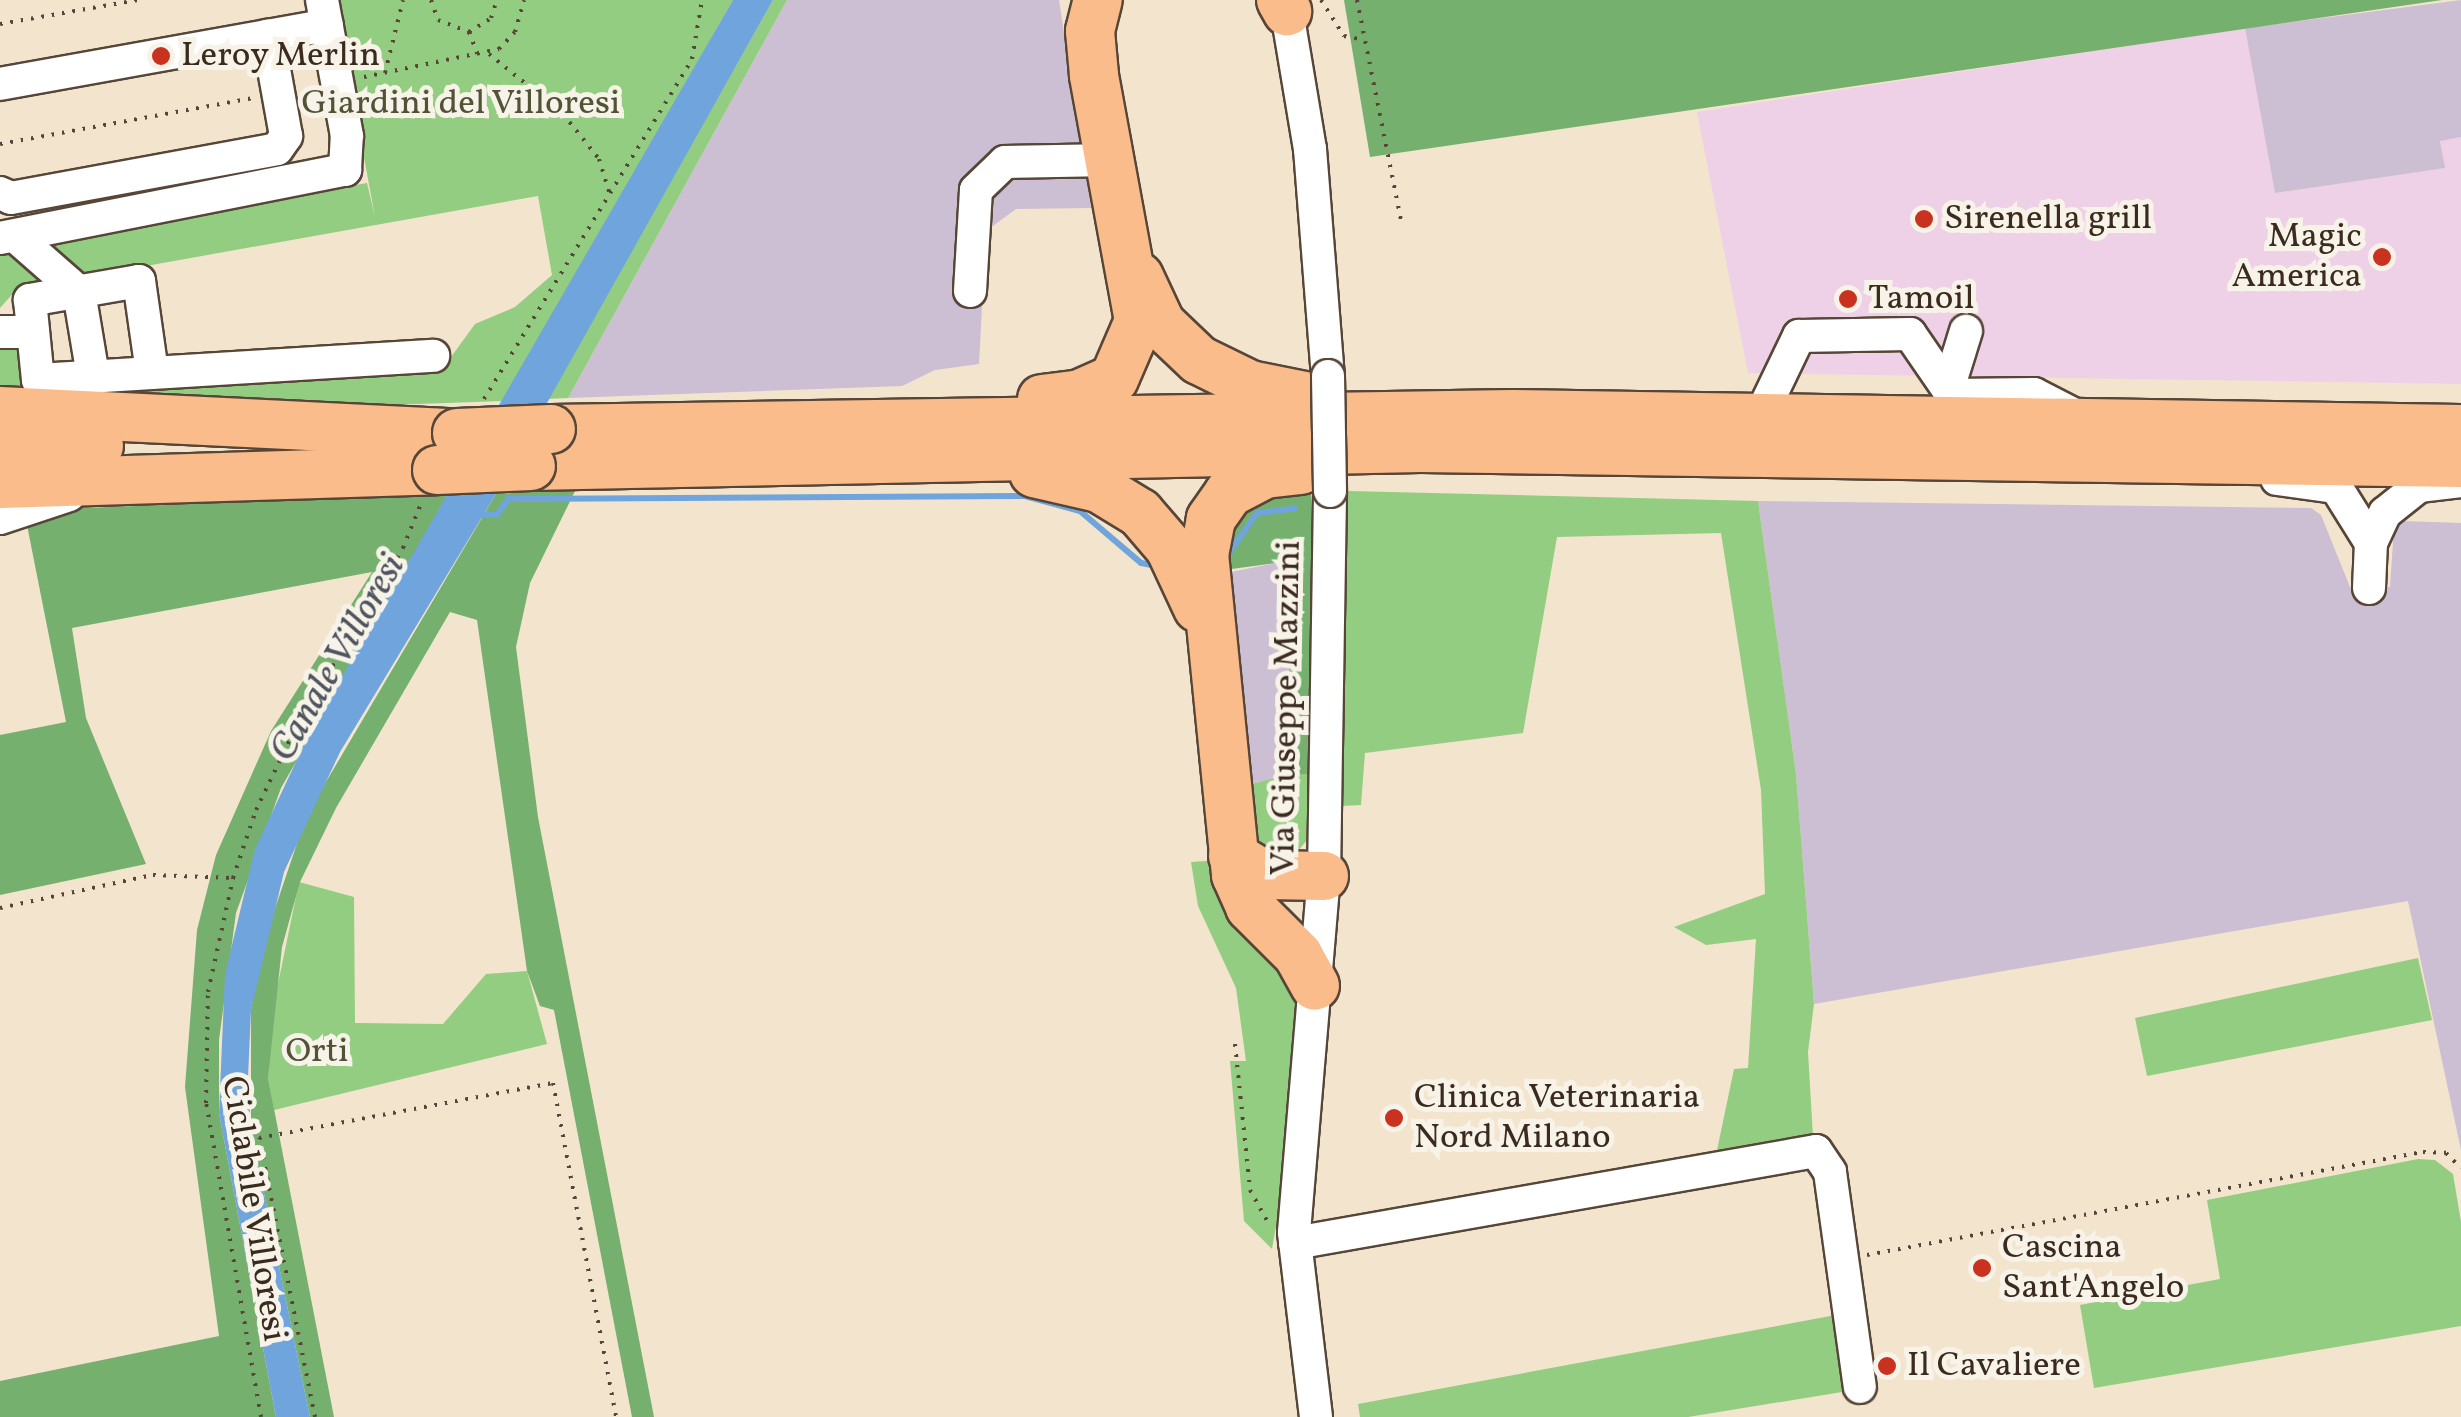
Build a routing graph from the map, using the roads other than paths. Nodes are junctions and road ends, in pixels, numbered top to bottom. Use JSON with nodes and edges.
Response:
{"nodes":[{"id":1,"x":1098,"y":0,"type":"edge"},
{"id":2,"x":1294,"y":3,"type":"edge"},
{"id":3,"x":324,"y":13,"type":"edge"},
{"id":4,"x":268,"y":36,"type":"junction"},
{"id":5,"x":0,"y":84,"type":"edge"},
{"id":6,"x":1109,"y":160,"type":"junction"},
{"id":7,"x":0,"y":192,"type":"edge"},
{"id":8,"x":5,"y":232,"type":"edge"},
{"id":9,"x":1133,"y":263,"type":"junction"},
{"id":10,"x":79,"y":292,"type":"junction"},
{"id":11,"x":970,"y":292,"type":"dead end"},
{"id":12,"x":16,"y":322,"type":"edge"},
{"id":13,"x":1966,"y":331,"type":"dead end"},
{"id":14,"x":433,"y":356,"type":"dead end"},
{"id":15,"x":152,"y":372,"type":"junction"},
{"id":16,"x":93,"y":376,"type":"junction"},
{"id":17,"x":1948,"y":390,"type":"junction"},
{"id":18,"x":0,"y":412,"type":"edge"},
{"id":19,"x":1513,"y":414,"type":"junction"},
{"id":20,"x":1760,"y":417,"type":"junction"},
{"id":21,"x":2085,"y":420,"type":"junction"},
{"id":22,"x":2461,"y":429,"type":"edge"},
{"id":23,"x":903,"y":439,"type":"junction"},
{"id":24,"x":1421,"y":448,"type":"junction"},
{"id":25,"x":0,"y":449,"type":"edge"},
{"id":26,"x":447,"y":452,"type":"junction"},
{"id":27,"x":2229,"y":458,"type":"junction"},
{"id":28,"x":2461,"y":463,"type":"edge"},
{"id":29,"x":82,"y":480,"type":"junction"},
{"id":30,"x":2461,"y":481,"type":"edge"},
{"id":31,"x":0,"y":484,"type":"edge"},
{"id":32,"x":0,"y":518,"type":"edge"},
{"id":33,"x":2371,"y":543,"type":"junction"},
{"id":34,"x":2369,"y":588,"type":"dead end"},
{"id":35,"x":1207,"y":630,"type":"junction"},
{"id":36,"x":1233,"y":856,"type":"junction"},
{"id":37,"x":1323,"y":889,"type":"junction"},
{"id":38,"x":1250,"y":907,"type":"junction"},
{"id":39,"x":1315,"y":986,"type":"junction"},
{"id":40,"x":1295,"y":1242,"type":"junction"},
{"id":41,"x":1860,"y":1388,"type":"dead end"},
{"id":42,"x":1316,"y":1417,"type":"edge"}],
"edges":[{"from":1,"to":6,"type":"highway"},
{"from":2,"to":37,"type":"street","name":"Via Giuseppe Mazzini","bridge":true},
{"from":3,"to":4,"type":"street"},
{"from":3,"to":8,"type":"street"},
{"from":4,"to":5,"type":"street"},
{"from":4,"to":7,"type":"street"},
{"from":6,"to":9,"type":"highway"},
{"from":6,"to":11,"type":"street"},
{"from":8,"to":10,"type":"street"},
{"from":9,"to":19,"type":"highway"},
{"from":9,"to":23,"type":"highway"},
{"from":10,"to":12,"type":"street"},
{"from":10,"to":15,"type":"street"},
{"from":10,"to":16,"type":"street"},
{"from":12,"to":16,"type":"street"},
{"from":13,"to":17,"type":"street"},
{"from":14,"to":15,"type":"street"},
{"from":15,"to":16,"type":"street"},
{"from":17,"to":20,"type":"street"},
{"from":17,"to":21,"type":"street"},
{"from":18,"to":26,"type":"highway"},
{"from":19,"to":20,"type":"highway"},
{"from":19,"to":23,"type":"highway"},
{"from":20,"to":21,"type":"highway"},
{"from":21,"to":22,"type":"highway"},
{"from":23,"to":24,"type":"highway"},
{"from":23,"to":26,"type":"highway","bridge":true},
{"from":23,"to":35,"type":"highway"},
{"from":24,"to":27,"type":"highway"},
{"from":24,"to":35,"type":"highway"},
{"from":25,"to":26,"type":"highway"},
{"from":26,"to":29,"type":"highway"},
{"from":27,"to":28,"type":"highway"},
{"from":27,"to":33,"type":"street"},
{"from":29,"to":31,"type":"highway"},
{"from":29,"to":32,"type":"street"},
{"from":30,"to":33,"type":"street"},
{"from":33,"to":34,"type":"street"},
{"from":35,"to":36,"type":"highway"},
{"from":36,"to":37,"type":"highway"},
{"from":36,"to":38,"type":"highway"},
{"from":37,"to":38,"type":"highway"},
{"from":37,"to":39,"type":"street","name":"Via Giuseppe Mazzini"},
{"from":38,"to":39,"type":"highway"},
{"from":39,"to":40,"type":"street","name":"Via Giuseppe Mazzini"},
{"from":40,"to":41,"type":"street"},
{"from":40,"to":42,"type":"street","name":"Via Giuseppe Mazzini"}]}
